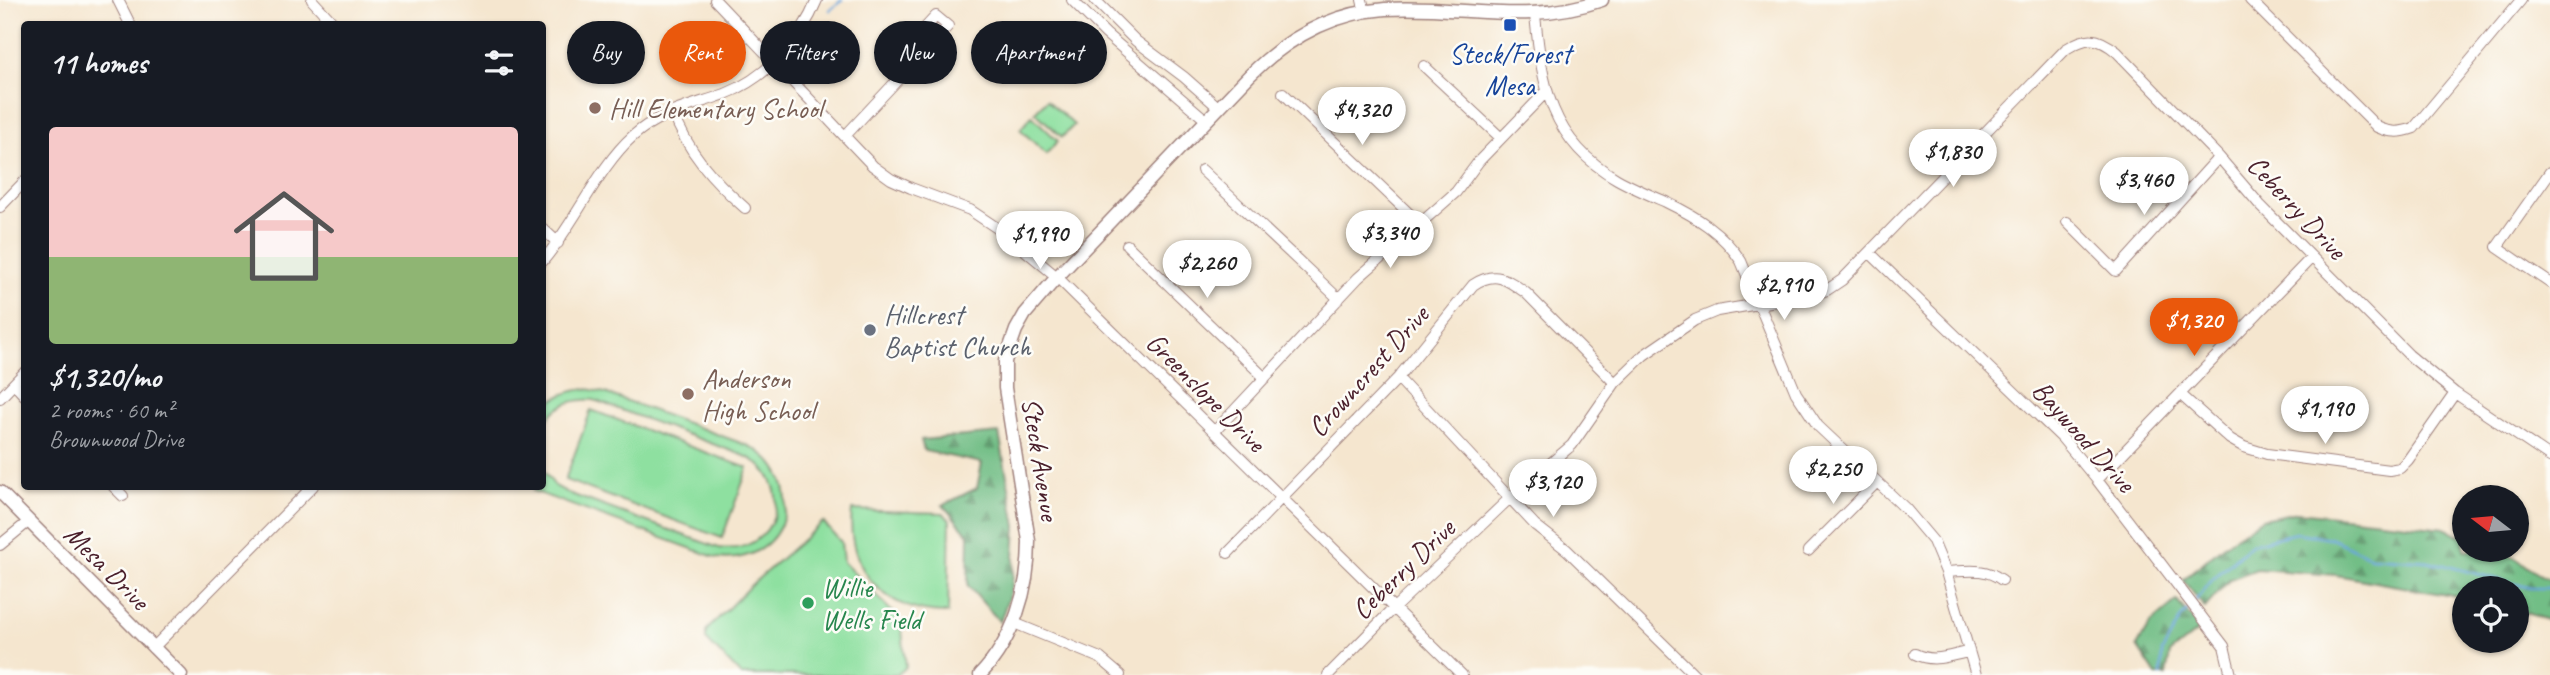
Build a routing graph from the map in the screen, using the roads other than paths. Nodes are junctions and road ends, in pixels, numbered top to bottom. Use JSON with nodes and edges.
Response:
{"nodes":[{"id":1,"x":118,"y":0,"type":"edge"},
{"id":2,"x":312,"y":0,"type":"edge"},
{"id":3,"x":715,"y":0,"type":"edge"},
{"id":4,"x":817,"y":0,"type":"edge"},
{"id":5,"x":1072,"y":0,"type":"edge"},
{"id":6,"x":1095,"y":0,"type":"edge"},
{"id":7,"x":1602,"y":0,"type":"edge"},
{"id":8,"x":2250,"y":0,"type":"edge"},
{"id":9,"x":2521,"y":0,"type":"edge"},
{"id":10,"x":1364,"y":6,"type":"edge"},
{"id":11,"x":1535,"y":15,"type":"junction"},
{"id":12,"x":128,"y":21,"type":"edge"},
{"id":13,"x":331,"y":21,"type":"edge"},
{"id":14,"x":806,"y":21,"type":"edge"},
{"id":15,"x":760,"y":45,"type":"edge"},
{"id":16,"x":912,"y":64,"type":"joint"},
{"id":17,"x":1424,"y":66,"type":"dead end"},
{"id":18,"x":760,"y":73,"type":"edge"},
{"id":19,"x":797,"y":84,"type":"edge"},
{"id":20,"x":893,"y":84,"type":"edge"},
{"id":21,"x":1547,"y":91,"type":"junction"},
{"id":22,"x":1283,"y":93,"type":"dead end"},
{"id":23,"x":1218,"y":107,"type":"junction"},
{"id":24,"x":673,"y":112,"type":"junction"},
{"id":25,"x":1206,"y":120,"type":"junction"},
{"id":26,"x":845,"y":136,"type":"junction"},
{"id":27,"x":1501,"y":138,"type":"junction"},
{"id":28,"x":2220,"y":157,"type":"junction"},
{"id":29,"x":1202,"y":170,"type":"dead end"},
{"id":30,"x":2550,"y":173,"type":"edge"},
{"id":31,"x":21,"y":185,"type":"edge"},
{"id":32,"x":0,"y":207,"type":"edge"},
{"id":33,"x":745,"y":208,"type":"dead end"},
{"id":34,"x":2067,"y":222,"type":"dead end"},
{"id":35,"x":1419,"y":223,"type":"junction"},
{"id":36,"x":546,"y":232,"type":"edge"},
{"id":37,"x":558,"y":243,"type":"junction"},
{"id":38,"x":1127,"y":245,"type":"dead end"},
{"id":39,"x":1870,"y":253,"type":"junction"},
{"id":40,"x":546,"y":257,"type":"edge"},
{"id":41,"x":2312,"y":257,"type":"junction"},
{"id":42,"x":1056,"y":277,"type":"junction"},
{"id":43,"x":2550,"y":283,"type":"edge"},
{"id":44,"x":1339,"y":299,"type":"junction"},
{"id":45,"x":1760,"y":304,"type":"junction"},
{"id":46,"x":21,"y":376,"type":"edge"},
{"id":47,"x":1265,"y":377,"type":"junction"},
{"id":48,"x":1398,"y":378,"type":"junction"},
{"id":49,"x":1615,"y":383,"type":"junction"},
{"id":50,"x":14,"y":384,"type":"junction"},
{"id":51,"x":21,"y":392,"type":"edge"},
{"id":52,"x":2455,"y":393,"type":"junction"},
{"id":53,"x":2180,"y":394,"type":"junction"},
{"id":54,"x":0,"y":398,"type":"edge"},
{"id":55,"x":1215,"y":431,"type":"junction"},
{"id":56,"x":2550,"y":457,"type":"edge"},
{"id":57,"x":2097,"y":480,"type":"junction"},
{"id":58,"x":1877,"y":482,"type":"junction"},
{"id":59,"x":117,"y":490,"type":"edge"},
{"id":60,"x":309,"y":490,"type":"edge"},
{"id":61,"x":0,"y":492,"type":"edge"},
{"id":62,"x":123,"y":496,"type":"dead end"},
{"id":63,"x":1511,"y":497,"type":"junction"},
{"id":64,"x":1281,"y":499,"type":"junction"},
{"id":65,"x":28,"y":522,"type":"junction"},
{"id":66,"x":0,"y":545,"type":"edge"},
{"id":67,"x":1808,"y":551,"type":"dead end"},
{"id":68,"x":1228,"y":553,"type":"dead end"},
{"id":69,"x":1947,"y":572,"type":"junction"},
{"id":70,"x":2002,"y":580,"type":"dead end"},
{"id":71,"x":1394,"y":608,"type":"junction"},
{"id":72,"x":1014,"y":622,"type":"junction"},
{"id":73,"x":153,"y":648,"type":"junction"},
{"id":74,"x":1968,"y":652,"type":"junction"},
{"id":75,"x":1915,"y":654,"type":"dead end"},
{"id":76,"x":181,"y":675,"type":"edge"},
{"id":77,"x":979,"y":675,"type":"edge"},
{"id":78,"x":1120,"y":675,"type":"edge"},
{"id":79,"x":1328,"y":675,"type":"edge"},
{"id":80,"x":1462,"y":675,"type":"edge"},
{"id":81,"x":1695,"y":675,"type":"edge"},
{"id":82,"x":1976,"y":675,"type":"edge"},
{"id":83,"x":2231,"y":675,"type":"edge"}],
"edges":[{"from":1,"to":12,"type":"street"},
{"from":2,"to":13,"type":"street"},
{"from":3,"to":15,"type":"street","name":"Greenslope Drive"},
{"from":4,"to":14,"type":"street"},
{"from":5,"to":25,"type":"street"},
{"from":6,"to":23,"type":"street"},
{"from":7,"to":11,"type":"street","name":"Steck Avenue"},
{"from":8,"to":9,"type":"street"},
{"from":10,"to":11,"type":"street","name":"Steck Avenue"},
{"from":10,"to":23,"type":"street","name":"Steck Avenue"},
{"from":11,"to":21,"type":"street"},
{"from":16,"to":16,"type":"street"},
{"from":17,"to":27,"type":"street"},
{"from":18,"to":24,"type":"street"},
{"from":19,"to":26,"type":"street","name":"Greenslope Drive"},
{"from":20,"to":26,"type":"street"},
{"from":21,"to":27,"type":"street"},
{"from":21,"to":45,"type":"street"},
{"from":22,"to":35,"type":"street"},
{"from":23,"to":25,"type":"street","name":"Steck Avenue"},
{"from":24,"to":33,"type":"street"},
{"from":24,"to":37,"type":"street"},
{"from":25,"to":42,"type":"street","name":"Steck Avenue"},
{"from":26,"to":42,"type":"street","name":"Greenslope Drive"},
{"from":27,"to":35,"type":"street"},
{"from":28,"to":34,"type":"street"},
{"from":28,"to":39,"type":"street","name":"Ceberry Drive"},
{"from":28,"to":41,"type":"street","name":"Ceberry Drive"},
{"from":29,"to":44,"type":"street"},
{"from":30,"to":43,"type":"street"},
{"from":31,"to":32,"type":"street"},
{"from":35,"to":44,"type":"street"},
{"from":36,"to":37,"type":"street"},
{"from":37,"to":40,"type":"street"},
{"from":38,"to":47,"type":"street"},
{"from":39,"to":45,"type":"street","name":"Ceberry Drive"},
{"from":39,"to":57,"type":"street","name":"Baywood Drive"},
{"from":41,"to":52,"type":"street","name":"Ceberry Drive"},
{"from":41,"to":53,"type":"street"},
{"from":42,"to":55,"type":"street","name":"Greenslope Drive"},
{"from":42,"to":72,"type":"street","name":"Steck Avenue"},
{"from":44,"to":47,"type":"street"},
{"from":45,"to":49,"type":"street","name":"Ceberry Drive"},
{"from":45,"to":58,"type":"street"},
{"from":46,"to":50,"type":"street"},
{"from":47,"to":55,"type":"street"},
{"from":48,"to":49,"type":"street","name":"Crowncrest Drive"},
{"from":48,"to":63,"type":"street"},
{"from":48,"to":64,"type":"street","name":"Crowncrest Drive"},
{"from":49,"to":63,"type":"street","name":"Ceberry Drive"},
{"from":50,"to":51,"type":"street"},
{"from":50,"to":54,"type":"street"},
{"from":52,"to":53,"type":"street"},
{"from":52,"to":56,"type":"street","name":"Ceberry Drive"},
{"from":53,"to":57,"type":"street"},
{"from":55,"to":64,"type":"street","name":"Greenslope Drive"},
{"from":57,"to":83,"type":"street","name":"Baywood Drive"},
{"from":58,"to":67,"type":"street"},
{"from":58,"to":69,"type":"street"},
{"from":59,"to":62,"type":"street"},
{"from":60,"to":73,"type":"street"},
{"from":61,"to":65,"type":"street","name":"Mesa Drive"},
{"from":63,"to":71,"type":"street","name":"Ceberry Drive"},
{"from":63,"to":81,"type":"street"},
{"from":64,"to":68,"type":"street","name":"Crowncrest Drive"},
{"from":64,"to":71,"type":"street","name":"Greenslope Drive"},
{"from":65,"to":66,"type":"street"},
{"from":65,"to":73,"type":"street","name":"Mesa Drive"},
{"from":69,"to":70,"type":"street"},
{"from":69,"to":74,"type":"street"},
{"from":71,"to":79,"type":"street","name":"Ceberry Drive"},
{"from":71,"to":80,"type":"street","name":"Greenslope Drive"},
{"from":72,"to":77,"type":"street","name":"Steck Avenue"},
{"from":72,"to":78,"type":"street"},
{"from":73,"to":76,"type":"street","name":"Mesa Drive"},
{"from":74,"to":75,"type":"street"},
{"from":74,"to":82,"type":"street"}]}
